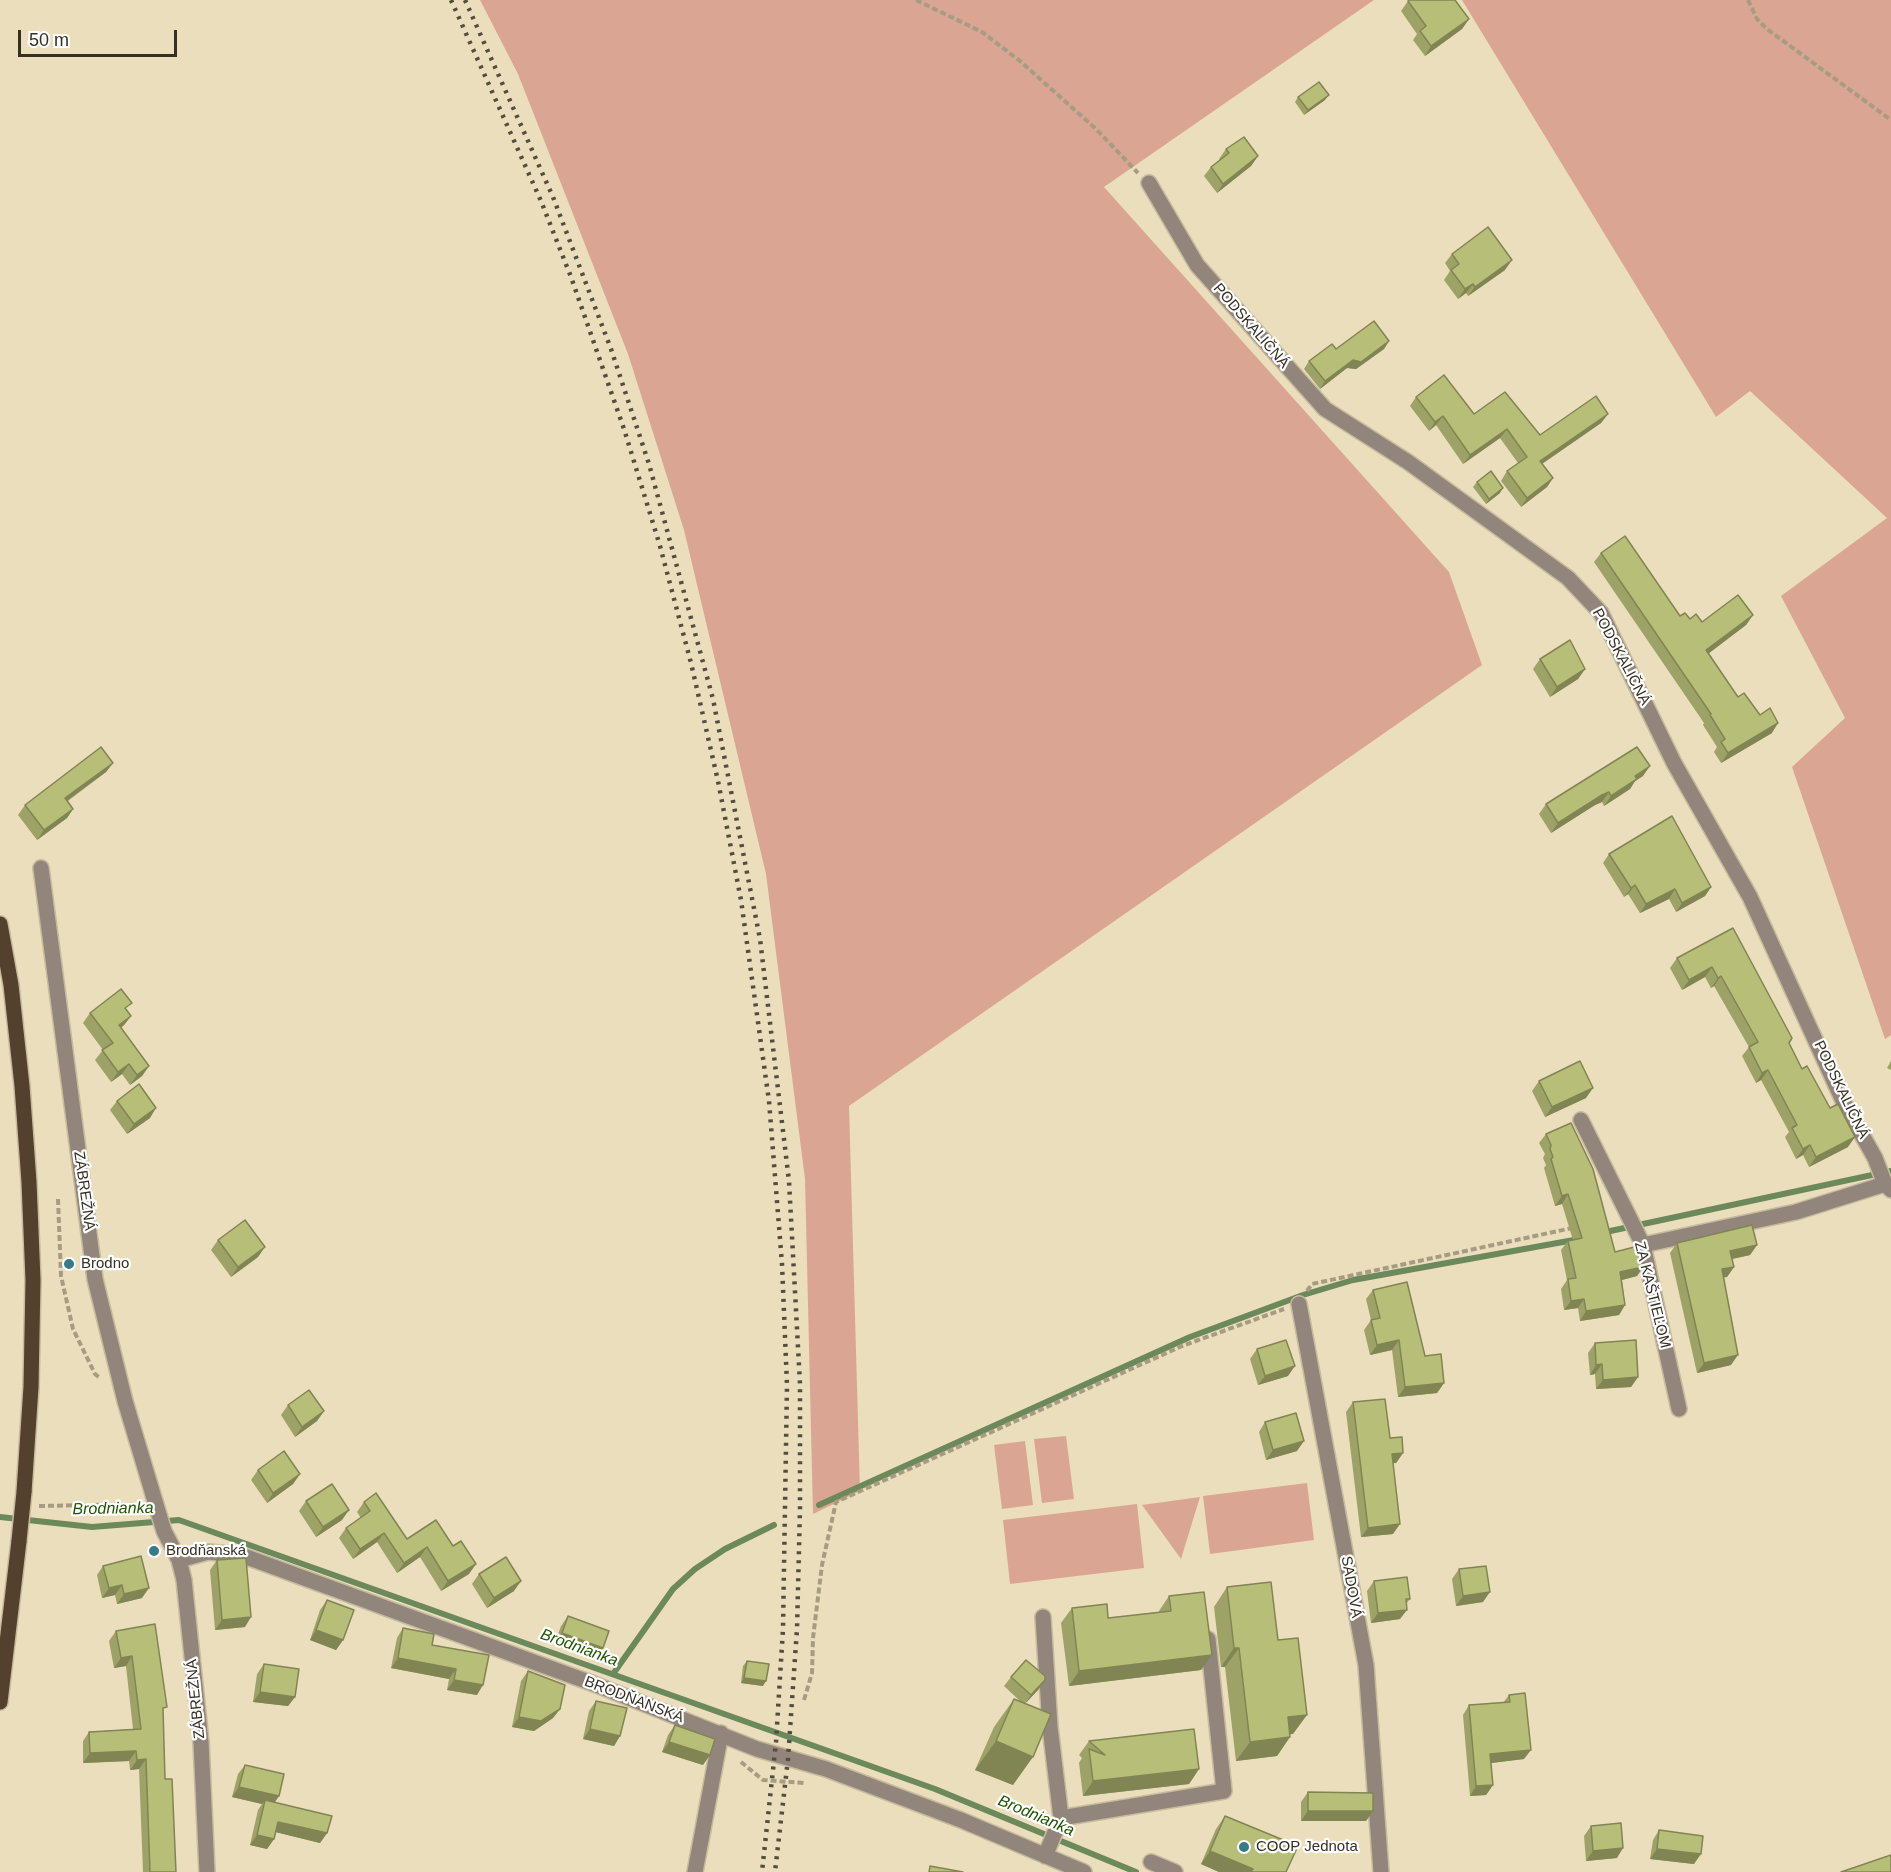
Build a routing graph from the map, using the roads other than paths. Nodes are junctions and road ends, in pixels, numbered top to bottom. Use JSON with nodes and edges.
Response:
{"nodes":[{"id":1,"x":1149,"y":183,"type":"road end"},
{"id":2,"x":41,"y":868,"type":"dead end"},
{"id":3,"x":0,"y":924,"type":"edge"},
{"id":4,"x":1581,"y":1120,"type":"dead end"},
{"id":5,"x":1891,"y":1155,"type":"edge"},
{"id":6,"x":1882,"y":1176,"type":"edge"},
{"id":7,"x":1643,"y":1245,"type":"junction"},
{"id":8,"x":1303,"y":1298,"type":"road end"},
{"id":9,"x":1678,"y":1409,"type":"dead end"},
{"id":10,"x":179,"y":1560,"type":"junction"},
{"id":11,"x":1044,"y":1617,"type":"dead end"},
{"id":12,"x":1206,"y":1621,"type":"edge"},
{"id":13,"x":0,"y":1702,"type":"edge"},
{"id":14,"x":722,"y":1733,"type":"junction"},
{"id":15,"x":1059,"y":1823,"type":"junction"},
{"id":16,"x":1047,"y":1851,"type":"junction"},
{"id":17,"x":1151,"y":1862,"type":"dead end"},
{"id":18,"x":207,"y":1872,"type":"edge"},
{"id":19,"x":695,"y":1872,"type":"edge"},
{"id":20,"x":1084,"y":1872,"type":"edge"},
{"id":21,"x":1175,"y":1872,"type":"edge"},
{"id":22,"x":1381,"y":1872,"type":"edge"}],
"edges":[{"from":1,"to":6,"type":"street","name":"PODSKALIČNÁ"},
{"from":2,"to":10,"type":"street","name":"ZÁBREŽNÁ"},
{"from":3,"to":13,"type":"main road","bridge":true},
{"from":4,"to":7,"type":"street","name":"ZA KAŠTIEĽOM"},
{"from":5,"to":6,"type":"street"},
{"from":6,"to":7,"type":"street"},
{"from":7,"to":9,"type":"street","name":"ZA KAŠTIEĽOM"},
{"from":8,"to":22,"type":"street","name":"SADOVÁ"},
{"from":10,"to":14,"type":"street","name":"BRODŇANSKÁ"},
{"from":10,"to":18,"type":"street","name":"ZÁBREŽNÁ"},
{"from":11,"to":15,"type":"street"},
{"from":12,"to":15,"type":"street"},
{"from":14,"to":16,"type":"street","name":"BRODŇANSKÁ"},
{"from":14,"to":19,"type":"street"},
{"from":15,"to":16,"type":"street"},
{"from":16,"to":20,"type":"street","name":"BRODŇANSKÁ"},
{"from":17,"to":21,"type":"street"}]}
